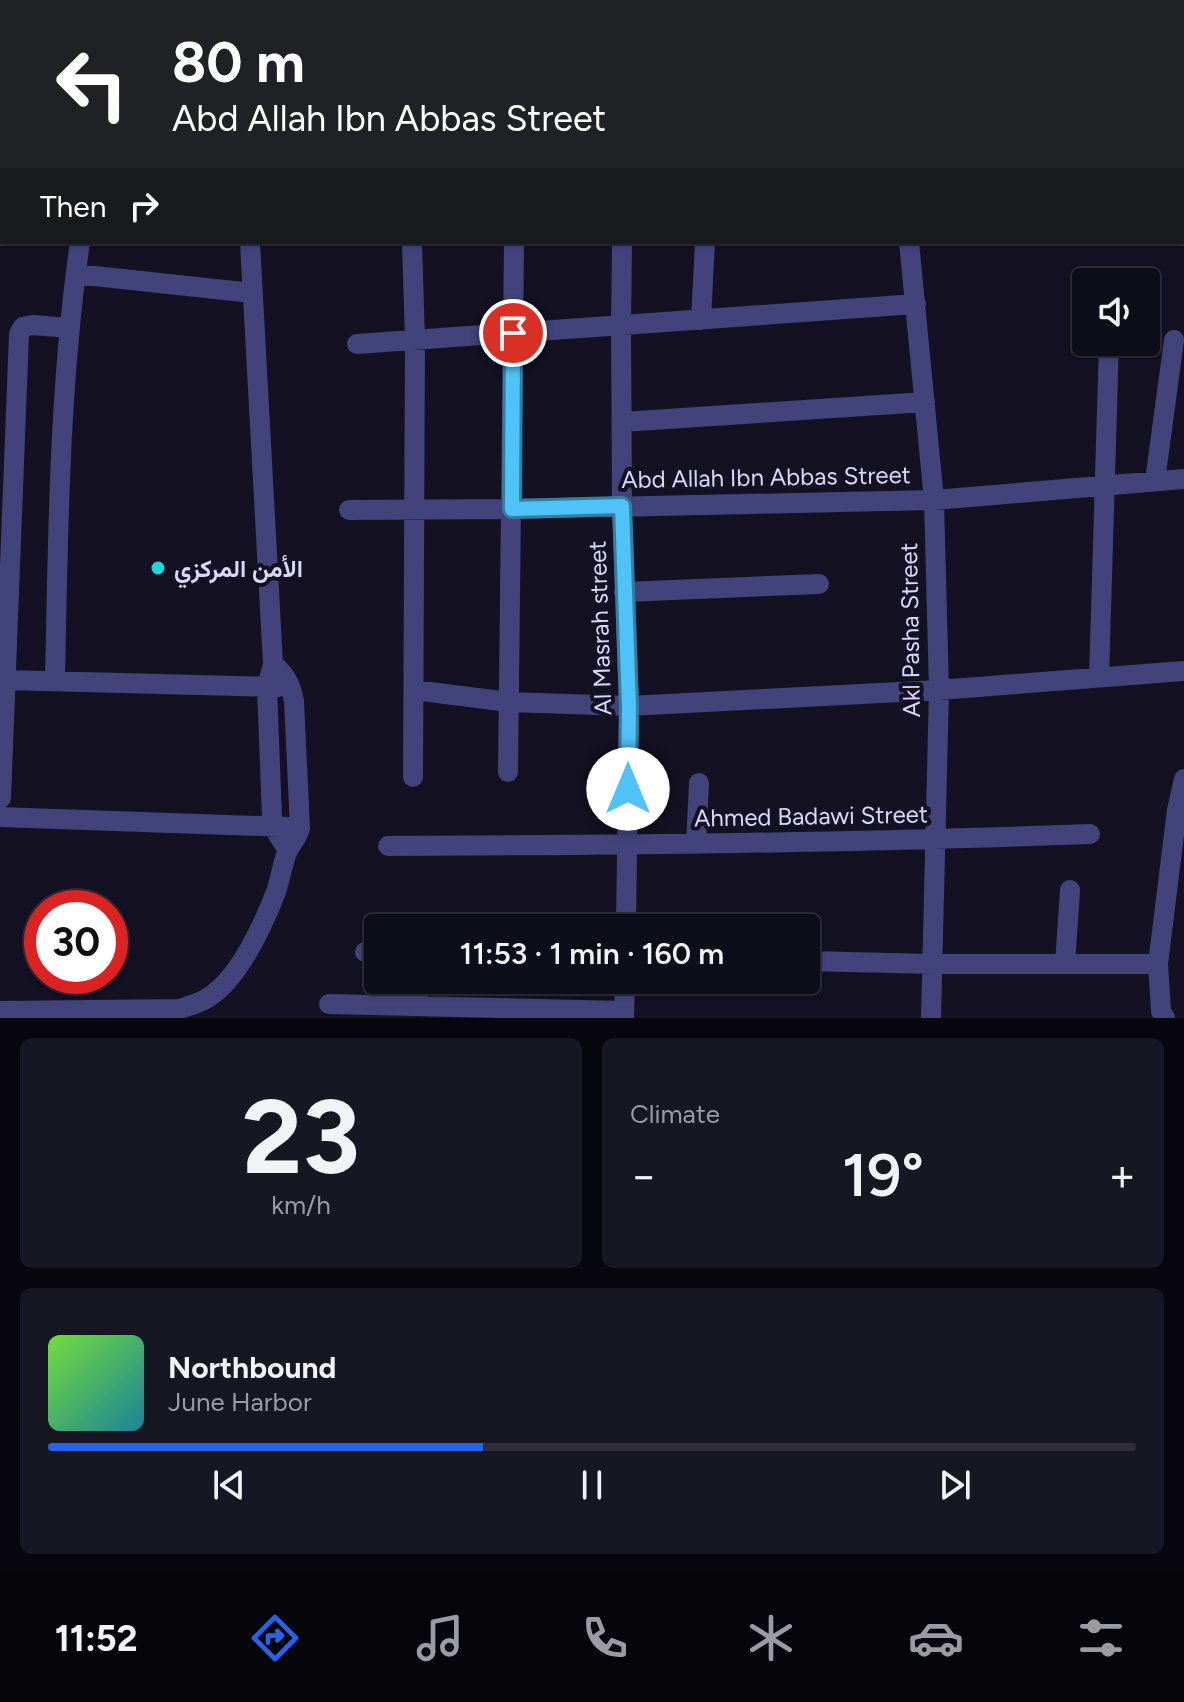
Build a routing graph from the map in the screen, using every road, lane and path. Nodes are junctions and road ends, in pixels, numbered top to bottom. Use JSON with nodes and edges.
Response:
{"nodes":[{"id":1,"x":80,"y":244,"type":"edge"},
{"id":2,"x":250,"y":244,"type":"edge"},
{"id":3,"x":412,"y":244,"type":"edge"},
{"id":4,"x":514,"y":244,"type":"edge"},
{"id":5,"x":622,"y":244,"type":"edge"},
{"id":6,"x":705,"y":244,"type":"edge"},
{"id":7,"x":909,"y":244,"type":"edge"},
{"id":8,"x":76,"y":274,"type":"junction"},
{"id":9,"x":252,"y":293,"type":"junction"},
{"id":10,"x":916,"y":304,"type":"junction"},
{"id":11,"x":701,"y":320,"type":"junction"},
{"id":12,"x":621,"y":326,"type":"junction"},
{"id":13,"x":70,"y":328,"type":"junction"},
{"id":14,"x":513,"y":333,"type":"junction"},
{"id":15,"x":1174,"y":340,"type":"dead end"},
{"id":16,"x":415,"y":341,"type":"junction"},
{"id":17,"x":357,"y":344,"type":"dead end"},
{"id":18,"x":1109,"y":356,"type":"edge"},
{"id":19,"x":925,"y":402,"type":"junction"},
{"id":20,"x":622,"y":422,"type":"junction"},
{"id":21,"x":1184,"y":479,"type":"edge"},
{"id":22,"x":1155,"y":481,"type":"junction"},
{"id":23,"x":1105,"y":485,"type":"junction"},
{"id":24,"x":934,"y":500,"type":"junction"},
{"id":25,"x":622,"y":506,"type":"junction"},
{"id":26,"x":414,"y":509,"type":"junction"},
{"id":27,"x":512,"y":509,"type":"junction"},
{"id":28,"x":349,"y":510,"type":"dead end"},
{"id":29,"x":819,"y":584,"type":"dead end"},
{"id":30,"x":624,"y":592,"type":"junction"},
{"id":31,"x":273,"y":664,"type":"junction"},
{"id":32,"x":1184,"y":671,"type":"edge"},
{"id":33,"x":1099,"y":678,"type":"junction"},
{"id":34,"x":5,"y":680,"type":"junction"},
{"id":35,"x":55,"y":681,"type":"junction"},
{"id":36,"x":267,"y":687,"type":"junction"},
{"id":37,"x":291,"y":687,"type":"junction"},
{"id":38,"x":414,"y":690,"type":"junction"},
{"id":39,"x":939,"y":690,"type":"junction"},
{"id":40,"x":509,"y":702,"type":"junction"},
{"id":41,"x":629,"y":706,"type":"junction"},
{"id":42,"x":269,"y":757,"type":"junction"},
{"id":43,"x":297,"y":757,"type":"junction"},
{"id":44,"x":508,"y":772,"type":"dead end"},
{"id":45,"x":413,"y":777,"type":"dead end"},
{"id":46,"x":1184,"y":779,"type":"edge"},
{"id":47,"x":699,"y":783,"type":"dead end"},
{"id":48,"x":0,"y":797,"type":"edge"},
{"id":49,"x":0,"y":816,"type":"edge"},
{"id":50,"x":275,"y":827,"type":"junction"},
{"id":51,"x":300,"y":828,"type":"junction"},
{"id":52,"x":1090,"y":834,"type":"dead end"},
{"id":53,"x":936,"y":840,"type":"junction"},
{"id":54,"x":696,"y":844,"type":"junction"},
{"id":55,"x":628,"y":845,"type":"junction"},
{"id":56,"x":388,"y":846,"type":"dead end"},
{"id":57,"x":288,"y":850,"type":"junction"},
{"id":58,"x":1070,"y":890,"type":"dead end"},
{"id":59,"x":626,"y":914,"type":"edge"},
{"id":60,"x":820,"y":961,"type":"edge"},
{"id":61,"x":933,"y":964,"type":"junction"},
{"id":62,"x":1065,"y":964,"type":"junction"},
{"id":63,"x":1158,"y":964,"type":"junction"},
{"id":64,"x":417,"y":994,"type":"edge"},
{"id":65,"x":625,"y":994,"type":"edge"},
{"id":66,"x":329,"y":1004,"type":"dead end"},
{"id":67,"x":417,"y":1006,"type":"junction"},
{"id":68,"x":0,"y":1011,"type":"edge"},
{"id":69,"x":372,"y":1012,"type":"edge"},
{"id":70,"x":624,"y":1015,"type":"edge"},
{"id":71,"x":931,"y":1018,"type":"edge"},
{"id":72,"x":1165,"y":1018,"type":"edge"}],
"edges":[{"from":1,"to":8,"type":"street"},
{"from":2,"to":9,"type":"street"},
{"from":3,"to":16,"type":"street"},
{"from":4,"to":14,"type":"street"},
{"from":5,"to":12,"type":"street","name":"Al Masrah street"},
{"from":6,"to":11,"type":"street"},
{"from":7,"to":10,"type":"street","name":"Akl Pasha Street"},
{"from":8,"to":9,"type":"street"},
{"from":8,"to":13,"type":"street"},
{"from":9,"to":31,"type":"street"},
{"from":10,"to":11,"type":"street"},
{"from":10,"to":19,"type":"street","name":"Akl Pasha Street"},
{"from":11,"to":12,"type":"street"},
{"from":12,"to":14,"type":"street"},
{"from":12,"to":20,"type":"street","name":"Al Masrah street"},
{"from":13,"to":34,"type":"street"},
{"from":13,"to":35,"type":"street"},
{"from":14,"to":16,"type":"street"},
{"from":14,"to":27,"type":"street"},
{"from":15,"to":22,"type":"street"},
{"from":16,"to":17,"type":"street"},
{"from":16,"to":26,"type":"street"},
{"from":18,"to":23,"type":"street"},
{"from":19,"to":20,"type":"street"},
{"from":19,"to":24,"type":"street","name":"Akl Pasha Street"},
{"from":20,"to":25,"type":"street","name":"Al Masrah street"},
{"from":21,"to":22,"type":"street","name":"Abd Allah Ibn Abbas Street"},
{"from":22,"to":23,"type":"street","name":"Abd Allah Ibn Abbas Street"},
{"from":23,"to":24,"type":"street","name":"Abd Allah Ibn Abbas Street"},
{"from":23,"to":33,"type":"street"},
{"from":24,"to":25,"type":"street","name":"Abd Allah Ibn Abbas Street"},
{"from":24,"to":39,"type":"street","name":"Akl Pasha Street"},
{"from":25,"to":27,"type":"street","name":"Abd Allah Ibn Abbas Street"},
{"from":25,"to":30,"type":"street","name":"Al Masrah street"},
{"from":26,"to":27,"type":"street","name":"Abd Allah Ibn Abbas Street"},
{"from":26,"to":28,"type":"street","name":"Abd Allah Ibn Abbas Street"},
{"from":26,"to":38,"type":"street"},
{"from":27,"to":40,"type":"street"},
{"from":29,"to":30,"type":"street"},
{"from":30,"to":41,"type":"street","name":"Al Masrah street"},
{"from":31,"to":36,"type":"street"},
{"from":31,"to":37,"type":"street"},
{"from":32,"to":33,"type":"street"},
{"from":33,"to":39,"type":"street"},
{"from":34,"to":35,"type":"street"},
{"from":34,"to":48,"type":"street"},
{"from":35,"to":36,"type":"street"},
{"from":36,"to":37,"type":"street"},
{"from":36,"to":42,"type":"street"},
{"from":37,"to":43,"type":"street"},
{"from":38,"to":40,"type":"street"},
{"from":38,"to":45,"type":"street"},
{"from":39,"to":41,"type":"street"},
{"from":39,"to":53,"type":"street","name":"Akl Pasha Street"},
{"from":40,"to":41,"type":"street"},
{"from":40,"to":44,"type":"street"},
{"from":41,"to":55,"type":"street","name":"Al Masrah street"},
{"from":42,"to":43,"type":"street"},
{"from":42,"to":50,"type":"street"},
{"from":43,"to":51,"type":"street"},
{"from":46,"to":63,"type":"street"},
{"from":47,"to":54,"type":"street"},
{"from":48,"to":49,"type":"street"},
{"from":49,"to":50,"type":"street"},
{"from":50,"to":51,"type":"street"},
{"from":50,"to":57,"type":"street"},
{"from":51,"to":57,"type":"street"},
{"from":52,"to":53,"type":"street","name":"Ahmed Badawi Street"},
{"from":53,"to":54,"type":"street","name":"Ahmed Badawi Street"},
{"from":53,"to":61,"type":"street","name":"Akl Pasha Street"},
{"from":54,"to":55,"type":"street","name":"Ahmed Badawi Street"},
{"from":55,"to":56,"type":"street","name":"Ahmed Badawi Street"},
{"from":55,"to":59,"type":"street","name":"Al Masrah street"},
{"from":57,"to":68,"type":"street"},
{"from":58,"to":62,"type":"street"},
{"from":60,"to":61,"type":"street"},
{"from":61,"to":62,"type":"street"},
{"from":61,"to":71,"type":"street","name":"Akl Pasha Street"},
{"from":62,"to":63,"type":"street"},
{"from":63,"to":72,"type":"street"},
{"from":64,"to":67,"type":"street"},
{"from":65,"to":70,"type":"street"},
{"from":66,"to":69,"type":"street"},
{"from":67,"to":69,"type":"street"},
{"from":67,"to":70,"type":"street"}]}
